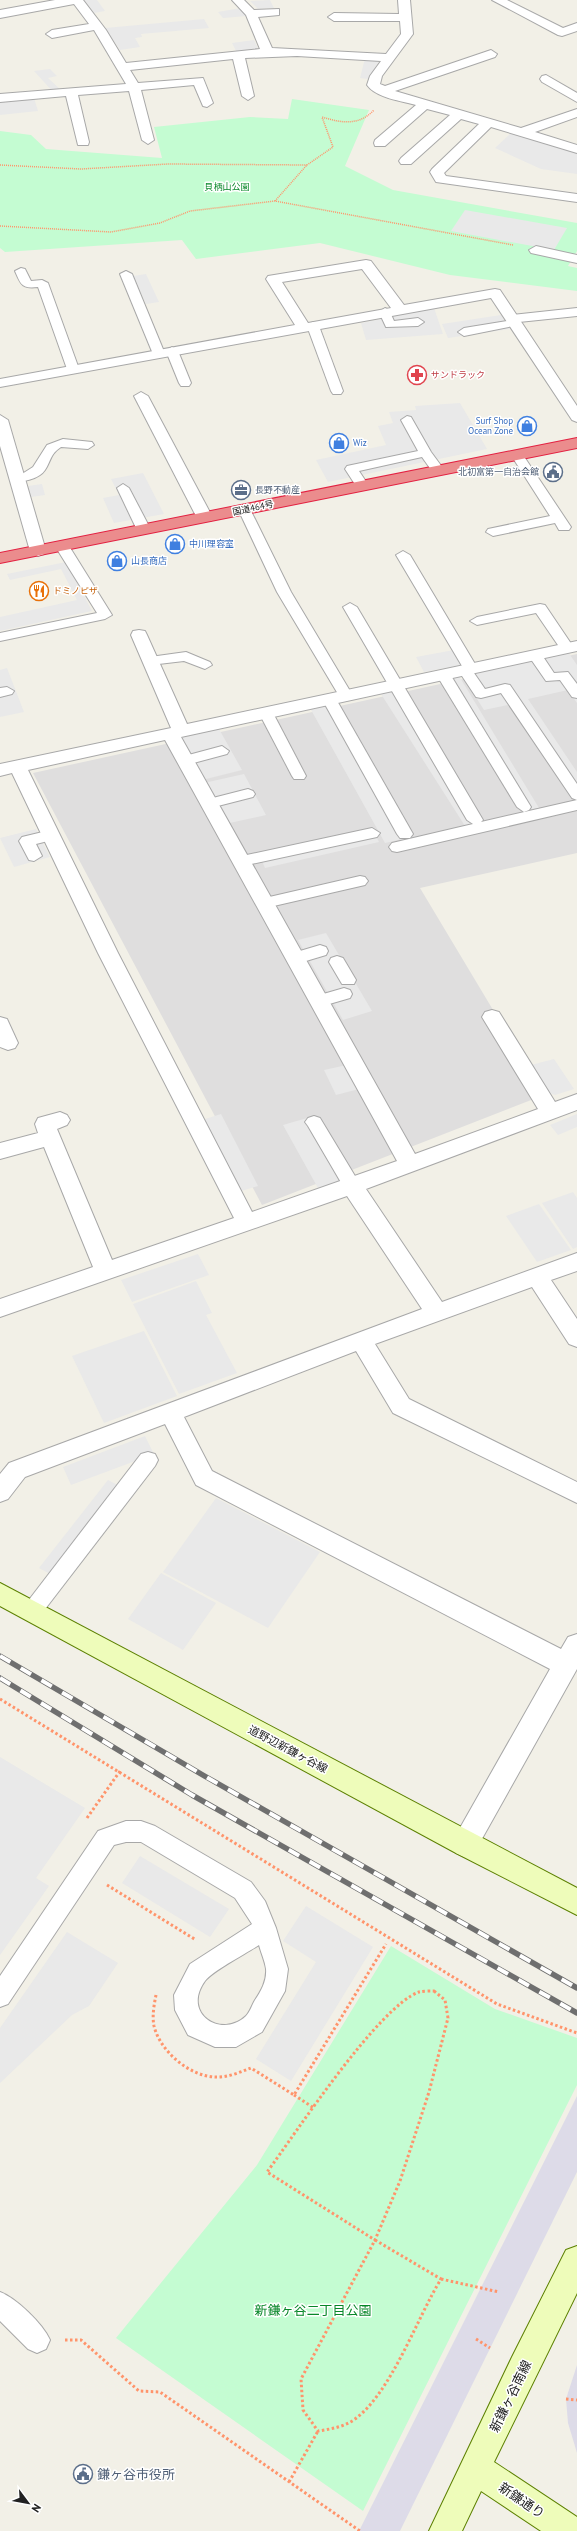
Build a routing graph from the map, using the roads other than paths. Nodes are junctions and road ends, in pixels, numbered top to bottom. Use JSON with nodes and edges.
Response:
{"nodes":[{"id":1,"x":74,"y":0,"type":"edge"},
{"id":2,"x":77,"y":0,"type":"edge"},
{"id":3,"x":238,"y":0,"type":"edge"},
{"id":4,"x":404,"y":0,"type":"edge"},
{"id":5,"x":498,"y":0,"type":"edge"},
{"id":6,"x":275,"y":12,"type":"dead end"},
{"id":7,"x":0,"y":14,"type":"edge"},
{"id":8,"x":251,"y":14,"type":"junction"},
{"id":9,"x":334,"y":17,"type":"dead end"},
{"id":10,"x":405,"y":18,"type":"junction"},
{"id":11,"x":96,"y":26,"type":"junction"},
{"id":12,"x":577,"y":27,"type":"edge"},
{"id":13,"x":52,"y":34,"type":"dead end"},
{"id":14,"x":267,"y":52,"type":"junction"},
{"id":15,"x":238,"y":54,"type":"junction"},
{"id":16,"x":491,"y":54,"type":"dead end"},
{"id":17,"x":389,"y":58,"type":"junction"},
{"id":18,"x":123,"y":67,"type":"junction"},
{"id":19,"x":546,"y":79,"type":"dead end"},
{"id":20,"x":134,"y":87,"type":"junction"},
{"id":21,"x":386,"y":92,"type":"junction"},
{"id":22,"x":71,"y":93,"type":"junction"},
{"id":23,"x":248,"y":96,"type":"dead end"},
{"id":24,"x":0,"y":98,"type":"edge"},
{"id":25,"x":577,"y":98,"type":"edge"},
{"id":26,"x":207,"y":103,"type":"dead end"},
{"id":27,"x":425,"y":104,"type":"junction"},
{"id":28,"x":577,"y":113,"type":"edge"},
{"id":29,"x":459,"y":114,"type":"junction"},
{"id":30,"x":488,"y":123,"type":"junction"},
{"id":31,"x":521,"y":133,"type":"junction"},
{"id":32,"x":148,"y":140,"type":"dead end"},
{"id":33,"x":83,"y":142,"type":"dead end"},
{"id":34,"x":380,"y":143,"type":"dead end"},
{"id":35,"x":577,"y":150,"type":"edge"},
{"id":36,"x":406,"y":161,"type":"dead end"},
{"id":37,"x":577,"y":198,"type":"edge"},
{"id":38,"x":536,"y":250,"type":"road end"},
{"id":39,"x":577,"y":259,"type":"edge"},
{"id":40,"x":21,"y":271,"type":"dead end"},
{"id":41,"x":126,"y":274,"type":"dead end"},
{"id":42,"x":399,"y":309,"type":"junction"},
{"id":43,"x":385,"y":312,"type":"junction"},
{"id":44,"x":577,"y":312,"type":"edge"},
{"id":45,"x":513,"y":321,"type":"junction"},
{"id":46,"x":418,"y":322,"type":"dead end"},
{"id":47,"x":309,"y":326,"type":"junction"},
{"id":48,"x":464,"y":332,"type":"dead end"},
{"id":49,"x":166,"y":352,"type":"junction"},
{"id":50,"x":73,"y":369,"type":"junction"},
{"id":51,"x":0,"y":383,"type":"edge"},
{"id":52,"x":185,"y":383,"type":"dead end"},
{"id":53,"x":337,"y":391,"type":"dead end"},
{"id":54,"x":141,"y":396,"type":"dead end"},
{"id":55,"x":577,"y":417,"type":"edge"},
{"id":56,"x":0,"y":420,"type":"edge"},
{"id":57,"x":407,"y":420,"type":"dead end"},
{"id":58,"x":577,"y":443,"type":"edge"},
{"id":59,"x":88,"y":445,"type":"dead end"},
{"id":60,"x":425,"y":452,"type":"junction"},
{"id":61,"x":517,"y":455,"type":"junction"},
{"id":62,"x":439,"y":471,"type":"junction"},
{"id":63,"x":17,"y":478,"type":"junction"},
{"id":64,"x":363,"y":486,"type":"junction"},
{"id":65,"x":122,"y":488,"type":"dead end"},
{"id":66,"x":244,"y":510,"type":"junction"},
{"id":67,"x":205,"y":518,"type":"junction"},
{"id":68,"x":144,"y":530,"type":"junction"},
{"id":69,"x":493,"y":532,"type":"dead end"},
{"id":70,"x":62,"y":546,"type":"junction"},
{"id":71,"x":38,"y":551,"type":"junction"},
{"id":72,"x":403,"y":555,"type":"dead end"},
{"id":73,"x":0,"y":558,"type":"edge"},
{"id":74,"x":350,"y":606,"type":"dead end"},
{"id":75,"x":477,"y":621,"type":"dead end"},
{"id":76,"x":139,"y":635,"type":"dead end"},
{"id":77,"x":0,"y":637,"type":"edge"},
{"id":78,"x":572,"y":647,"type":"edge"},
{"id":79,"x":535,"y":655,"type":"junction"},
{"id":80,"x":150,"y":661,"type":"junction"},
{"id":81,"x":205,"y":665,"type":"dead end"},
{"id":82,"x":468,"y":669,"type":"junction"},
{"id":83,"x":444,"y":674,"type":"junction"},
{"id":84,"x":396,"y":684,"type":"junction"},
{"id":85,"x":577,"y":694,"type":"edge"},
{"id":86,"x":346,"y":696,"type":"junction"},
{"id":87,"x":329,"y":699,"type":"junction"},
{"id":88,"x":266,"y":713,"type":"junction"},
{"id":89,"x":176,"y":732,"type":"junction"},
{"id":90,"x":222,"y":752,"type":"dead end"},
{"id":91,"x":186,"y":760,"type":"junction"},
{"id":92,"x":9,"y":769,"type":"edge"},
{"id":93,"x":299,"y":776,"type":"dead end"},
{"id":94,"x":248,"y":794,"type":"dead end"},
{"id":95,"x":577,"y":795,"type":"edge"},
{"id":96,"x":210,"y":803,"type":"junction"},
{"id":97,"x":577,"y":805,"type":"edge"},
{"id":98,"x":524,"y":807,"type":"dead end"},
{"id":99,"x":475,"y":820,"type":"dead end"},
{"id":100,"x":372,"y":834,"type":"dead end"},
{"id":101,"x":405,"y":834,"type":"dead end"},
{"id":102,"x":51,"y":835,"type":"junction"},
{"id":103,"x":397,"y":847,"type":"dead end"},
{"id":104,"x":34,"y":856,"type":"dead end"},
{"id":105,"x":242,"y":861,"type":"junction"},
{"id":106,"x":360,"y":881,"type":"dead end"},
{"id":107,"x":266,"y":902,"type":"junction"},
{"id":108,"x":320,"y":951,"type":"dead end"},
{"id":109,"x":296,"y":958,"type":"junction"},
{"id":110,"x":337,"y":962,"type":"dead end"},
{"id":111,"x":319,"y":1001,"type":"junction"},
{"id":112,"x":492,"y":1017,"type":"dead end"},
{"id":113,"x":0,"y":1024,"type":"edge"},
{"id":114,"x":8,"y":1043,"type":"dead end"},
{"id":115,"x":577,"y":1102,"type":"edge"},
{"id":116,"x":551,"y":1113,"type":"junction"},
{"id":117,"x":314,"y":1122,"type":"dead end"},
{"id":118,"x":0,"y":1151,"type":"edge"},
{"id":119,"x":410,"y":1165,"type":"junction"},
{"id":120,"x":352,"y":1186,"type":"junction"},
{"id":121,"x":247,"y":1223,"type":"junction"},
{"id":122,"x":577,"y":1262,"type":"edge"},
{"id":123,"x":106,"y":1271,"type":"junction"},
{"id":124,"x":537,"y":1277,"type":"junction"},
{"id":125,"x":0,"y":1308,"type":"edge"},
{"id":126,"x":437,"y":1312,"type":"junction"},
{"id":127,"x":577,"y":1338,"type":"edge"},
{"id":128,"x":361,"y":1340,"type":"junction"},
{"id":129,"x":171,"y":1414,"type":"junction"},
{"id":130,"x":148,"y":1460,"type":"dead end"},
{"id":131,"x":0,"y":1492,"type":"edge"},
{"id":132,"x":577,"y":1493,"type":"edge"},
{"id":133,"x":0,"y":1594,"type":"edge"},
{"id":134,"x":32,"y":1611,"type":"junction"},
{"id":135,"x":571,"y":1655,"type":"edge"},
{"id":136,"x":465,"y":1844,"type":"junction"},
{"id":137,"x":577,"y":1902,"type":"edge"},
{"id":138,"x":265,"y":1928,"type":"junction"},
{"id":139,"x":0,"y":1996,"type":"edge"},
{"id":140,"x":577,"y":2261,"type":"edge"},
{"id":141,"x":0,"y":2304,"type":"edge"},
{"id":142,"x":37,"y":2340,"type":"road end"},
{"id":143,"x":475,"y":2468,"type":"junction"},
{"id":144,"x":444,"y":2531,"type":"edge"},
{"id":145,"x":569,"y":2531,"type":"edge"}],
"edges":[{"from":1,"to":7,"type":"street"},
{"from":2,"to":11,"type":"street"},
{"from":3,"to":8,"type":"street"},
{"from":4,"to":10,"type":"street"},
{"from":5,"to":12,"type":"street"},
{"from":6,"to":8,"type":"street"},
{"from":8,"to":14,"type":"street"},
{"from":9,"to":10,"type":"street"},
{"from":10,"to":17,"type":"street"},
{"from":11,"to":13,"type":"street"},
{"from":11,"to":18,"type":"street"},
{"from":14,"to":15,"type":"street"},
{"from":14,"to":17,"type":"street"},
{"from":15,"to":18,"type":"street"},
{"from":15,"to":23,"type":"street"},
{"from":16,"to":21,"type":"street"},
{"from":17,"to":21,"type":"street"},
{"from":18,"to":20,"type":"street"},
{"from":19,"to":25,"type":"street"},
{"from":20,"to":22,"type":"street"},
{"from":20,"to":26,"type":"street"},
{"from":20,"to":32,"type":"street"},
{"from":21,"to":27,"type":"street"},
{"from":22,"to":24,"type":"street"},
{"from":22,"to":33,"type":"street"},
{"from":27,"to":29,"type":"street"},
{"from":27,"to":34,"type":"street"},
{"from":28,"to":31,"type":"street"},
{"from":29,"to":30,"type":"street"},
{"from":29,"to":36,"type":"street"},
{"from":30,"to":31,"type":"street"},
{"from":30,"to":37,"type":"street"},
{"from":31,"to":35,"type":"street"},
{"from":38,"to":39,"type":"street"},
{"from":40,"to":50,"type":"lane"},
{"from":41,"to":49,"type":"lane"},
{"from":42,"to":43,"type":"street"},
{"from":42,"to":45,"type":"street"},
{"from":42,"to":47,"type":"street"},
{"from":43,"to":46,"type":"lane"},
{"from":43,"to":47,"type":"street"},
{"from":44,"to":45,"type":"lane"},
{"from":45,"to":48,"type":"lane"},
{"from":45,"to":55,"type":"street"},
{"from":47,"to":49,"type":"street"},
{"from":47,"to":53,"type":"lane"},
{"from":49,"to":50,"type":"street"},
{"from":49,"to":52,"type":"lane"},
{"from":50,"to":51,"type":"street"},
{"from":54,"to":67,"type":"street"},
{"from":56,"to":63,"type":"street"},
{"from":57,"to":60,"type":"lane"},
{"from":58,"to":61,"type":"highway","name":"国道464号"},
{"from":59,"to":63,"type":"lane"},
{"from":60,"to":62,"type":"lane"},
{"from":60,"to":64,"type":"lane"},
{"from":61,"to":62,"type":"highway","name":"国道464号"},
{"from":61,"to":69,"type":"lane"},
{"from":62,"to":64,"type":"highway","name":"国道464号"},
{"from":63,"to":71,"type":"street"},
{"from":64,"to":66,"type":"highway","name":"国道464号"},
{"from":65,"to":68,"type":"lane"},
{"from":66,"to":67,"type":"highway","name":"国道464号"},
{"from":66,"to":86,"type":"lane"},
{"from":67,"to":68,"type":"highway","name":"国道464号"},
{"from":68,"to":70,"type":"highway","name":"国道464号"},
{"from":70,"to":71,"type":"highway","name":"国道464号"},
{"from":70,"to":77,"type":"lane"},
{"from":71,"to":73,"type":"highway","name":"国道464号"},
{"from":72,"to":82,"type":"lane"},
{"from":74,"to":84,"type":"lane"},
{"from":75,"to":78,"type":"lane"},
{"from":76,"to":80,"type":"street"},
{"from":78,"to":79,"type":"street"},
{"from":79,"to":82,"type":"street"},
{"from":79,"to":85,"type":"lane"},
{"from":80,"to":81,"type":"lane"},
{"from":80,"to":89,"type":"street"},
{"from":82,"to":83,"type":"street"},
{"from":82,"to":95,"type":"lane"},
{"from":83,"to":84,"type":"street"},
{"from":83,"to":98,"type":"lane"},
{"from":84,"to":86,"type":"street"},
{"from":84,"to":99,"type":"lane"},
{"from":86,"to":87,"type":"street"},
{"from":87,"to":88,"type":"street"},
{"from":87,"to":101,"type":"lane"},
{"from":88,"to":89,"type":"street"},
{"from":88,"to":93,"type":"lane"},
{"from":89,"to":91,"type":"street"},
{"from":89,"to":92,"type":"street"},
{"from":90,"to":91,"type":"lane"},
{"from":91,"to":96,"type":"street"},
{"from":92,"to":102,"type":"street"},
{"from":94,"to":96,"type":"lane"},
{"from":96,"to":105,"type":"street"},
{"from":97,"to":103,"type":"lane"},
{"from":100,"to":105,"type":"lane"},
{"from":102,"to":104,"type":"lane"},
{"from":102,"to":121,"type":"street"},
{"from":105,"to":107,"type":"street"},
{"from":106,"to":107,"type":"lane"},
{"from":107,"to":109,"type":"street"},
{"from":108,"to":109,"type":"lane"},
{"from":109,"to":111,"type":"street"},
{"from":110,"to":111,"type":"lane"},
{"from":111,"to":119,"type":"street"},
{"from":112,"to":116,"type":"street"},
{"from":113,"to":114,"type":"street"},
{"from":115,"to":116,"type":"street"},
{"from":116,"to":119,"type":"street"},
{"from":117,"to":120,"type":"lane"},
{"from":118,"to":123,"type":"street"},
{"from":119,"to":120,"type":"street"},
{"from":120,"to":121,"type":"street"},
{"from":120,"to":126,"type":"street"},
{"from":121,"to":123,"type":"street"},
{"from":122,"to":124,"type":"street"},
{"from":123,"to":125,"type":"street"},
{"from":124,"to":126,"type":"street"},
{"from":124,"to":127,"type":"street"},
{"from":126,"to":128,"type":"street"},
{"from":128,"to":129,"type":"street"},
{"from":128,"to":132,"type":"street"},
{"from":129,"to":131,"type":"street"},
{"from":129,"to":135,"type":"street"},
{"from":130,"to":134,"type":"lane"},
{"from":133,"to":134,"type":"street","name":"道野辺新鎌ヶ谷線"},
{"from":134,"to":136,"type":"street","name":"道野辺新鎌ヶ谷線"},
{"from":135,"to":136,"type":"street"},
{"from":136,"to":137,"type":"street","name":"道野辺新鎌ヶ谷線"},
{"from":138,"to":138,"type":"lane"},
{"from":138,"to":139,"type":"lane"},
{"from":140,"to":143,"type":"street","name":"新鎌ヶ谷南線"},
{"from":141,"to":142,"type":"lane"},
{"from":143,"to":144,"type":"street","name":"新鎌ヶ谷南線"},
{"from":143,"to":145,"type":"street","name":"新鎌通り"}]}
